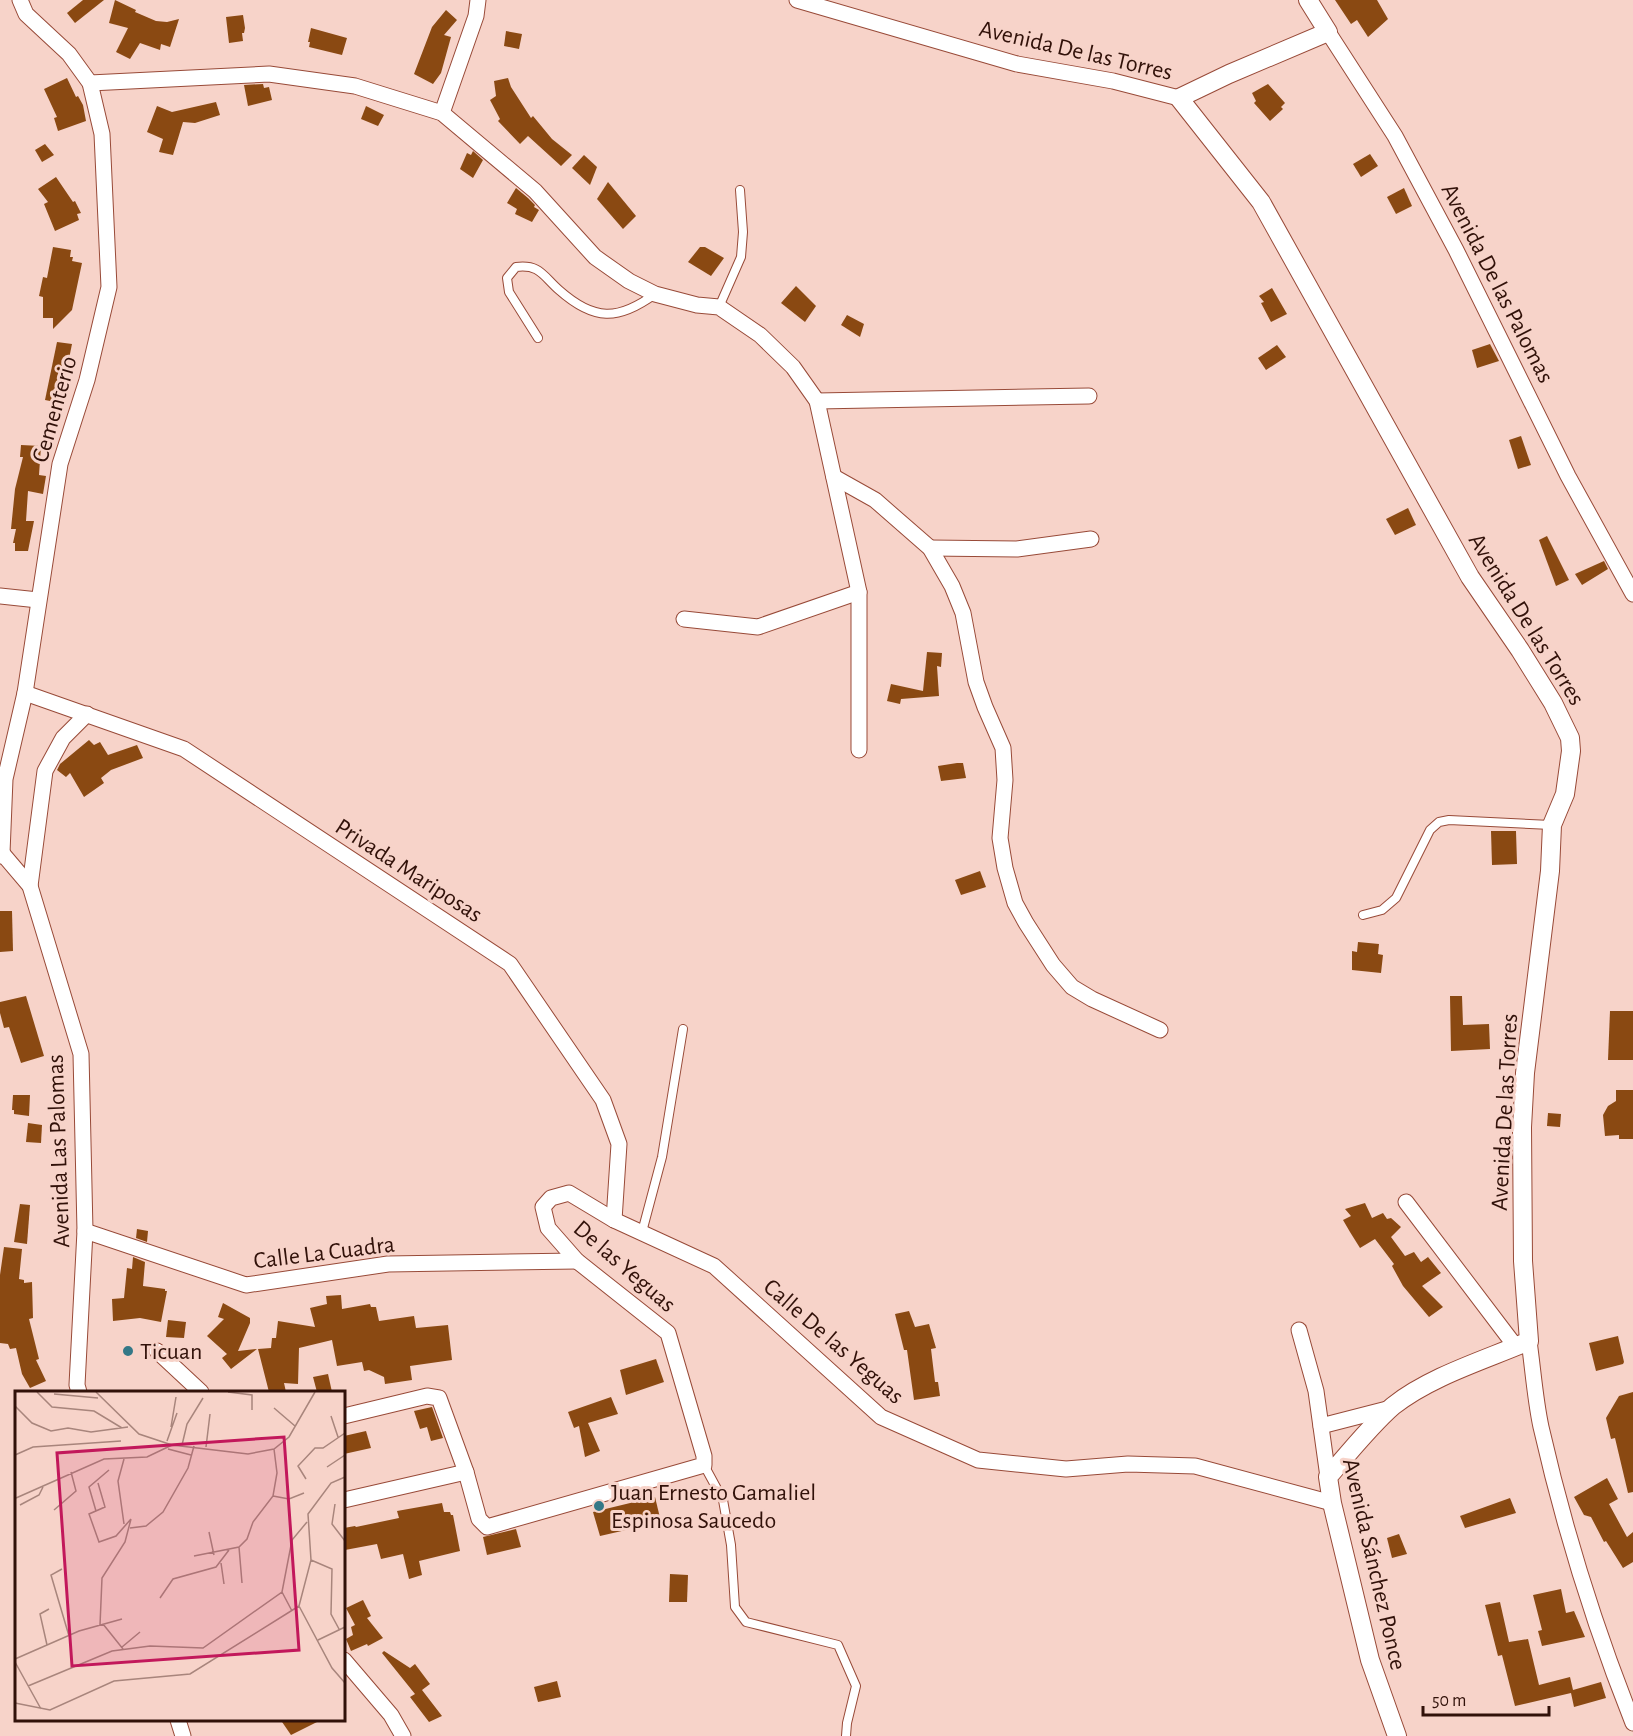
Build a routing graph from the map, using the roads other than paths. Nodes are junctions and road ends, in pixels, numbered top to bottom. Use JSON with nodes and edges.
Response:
{"nodes":[{"id":1,"x":20,"y":0,"type":"edge"},
{"id":2,"x":478,"y":0,"type":"edge"},
{"id":3,"x":797,"y":0,"type":"edge"},
{"id":4,"x":1308,"y":0,"type":"edge"},
{"id":5,"x":1328,"y":32,"type":"junction"},
{"id":6,"x":90,"y":82,"type":"junction"},
{"id":7,"x":1179,"y":98,"type":"junction"},
{"id":8,"x":442,"y":113,"type":"junction"},
{"id":9,"x":741,"y":190,"type":"dead end"},
{"id":10,"x":655,"y":294,"type":"junction"},
{"id":11,"x":719,"y":307,"type":"junction"},
{"id":12,"x":538,"y":338,"type":"dead end"},
{"id":13,"x":1089,"y":396,"type":"dead end"},
{"id":14,"x":817,"y":401,"type":"junction"},
{"id":15,"x":834,"y":477,"type":"junction"},
{"id":16,"x":1090,"y":539,"type":"dead end"},
{"id":17,"x":930,"y":548,"type":"junction"},
{"id":18,"x":859,"y":592,"type":"junction"},
{"id":19,"x":1633,"y":594,"type":"edge"},
{"id":20,"x":0,"y":596,"type":"edge"},
{"id":21,"x":38,"y":600,"type":"junction"},
{"id":22,"x":684,"y":619,"type":"dead end"},
{"id":23,"x":25,"y":693,"type":"junction"},
{"id":24,"x":87,"y":714,"type":"junction"},
{"id":25,"x":859,"y":750,"type":"dead end"},
{"id":26,"x":3,"y":778,"type":"edge"},
{"id":27,"x":1552,"y":825,"type":"junction"},
{"id":28,"x":1,"y":855,"type":"edge"},
{"id":29,"x":30,"y":886,"type":"junction"},
{"id":30,"x":1363,"y":915,"type":"dead end"},
{"id":31,"x":683,"y":1029,"type":"dead end"},
{"id":32,"x":1160,"y":1030,"type":"dead end"},
{"id":33,"x":1406,"y":1202,"type":"dead end"},
{"id":34,"x":543,"y":1207,"type":"joint"},
{"id":35,"x":614,"y":1220,"type":"junction"},
{"id":36,"x":85,"y":1231,"type":"junction"},
{"id":37,"x":642,"y":1232,"type":"junction"},
{"id":38,"x":577,"y":1261,"type":"junction"},
{"id":39,"x":1299,"y":1330,"type":"dead end"},
{"id":40,"x":1523,"y":1344,"type":"junction"},
{"id":41,"x":157,"y":1351,"type":"dead end"},
{"id":42,"x":79,"y":1391,"type":"edge"},
{"id":43,"x":200,"y":1391,"type":"edge"},
{"id":44,"x":1391,"y":1408,"type":"junction"},
{"id":45,"x":345,"y":1416,"type":"edge"},
{"id":46,"x":1321,"y":1426,"type":"junction"},
{"id":47,"x":704,"y":1464,"type":"junction"},
{"id":48,"x":466,"y":1472,"type":"junction"},
{"id":49,"x":1328,"y":1477,"type":"junction"},
{"id":50,"x":345,"y":1500,"type":"edge"},
{"id":51,"x":1332,"y":1503,"type":"junction"},
{"id":52,"x":345,"y":1661,"type":"edge"},
{"id":53,"x":179,"y":1721,"type":"edge"},
{"id":54,"x":1633,"y":1723,"type":"edge"},
{"id":55,"x":183,"y":1736,"type":"edge"},
{"id":56,"x":403,"y":1736,"type":"edge"},
{"id":57,"x":846,"y":1736,"type":"edge"},
{"id":58,"x":1397,"y":1736,"type":"edge"}],
"edges":[{"from":1,"to":6,"type":"street","name":"Cementerio"},
{"from":2,"to":8,"type":"street"},
{"from":3,"to":7,"type":"street","name":"Avenida De las Torres"},
{"from":4,"to":5,"type":"street","name":"Avenida De las Palomas"},
{"from":5,"to":7,"type":"street"},
{"from":5,"to":19,"type":"street","name":"Avenida De las Palomas"},
{"from":6,"to":8,"type":"street"},
{"from":6,"to":21,"type":"street","name":"Cementerio"},
{"from":7,"to":27,"type":"street","name":"Avenida De las Torres"},
{"from":8,"to":10,"type":"street"},
{"from":9,"to":11,"type":"lane"},
{"from":10,"to":11,"type":"street"},
{"from":10,"to":12,"type":"lane"},
{"from":11,"to":14,"type":"street"},
{"from":13,"to":14,"type":"street"},
{"from":14,"to":15,"type":"street"},
{"from":15,"to":17,"type":"street"},
{"from":15,"to":18,"type":"street"},
{"from":16,"to":17,"type":"street"},
{"from":17,"to":32,"type":"street"},
{"from":18,"to":22,"type":"street"},
{"from":18,"to":25,"type":"street"},
{"from":20,"to":21,"type":"street"},
{"from":21,"to":23,"type":"street","name":"Cementerio"},
{"from":23,"to":24,"type":"street","name":"Privada Mariposas"},
{"from":23,"to":26,"type":"street","name":"Cementerio"},
{"from":24,"to":29,"type":"street"},
{"from":24,"to":35,"type":"street","name":"Privada Mariposas"},
{"from":26,"to":28,"type":"street","name":"Cementerio"},
{"from":27,"to":30,"type":"lane"},
{"from":27,"to":40,"type":"street","name":"Avenida De las Torres"},
{"from":28,"to":29,"type":"street","name":"Avenida Las Palomas"},
{"from":29,"to":36,"type":"street","name":"Avenida Las Palomas"},
{"from":31,"to":37,"type":"lane"},
{"from":33,"to":40,"type":"street"},
{"from":34,"to":35,"type":"street","name":"Calle De las Yeguas"},
{"from":34,"to":38,"type":"street","name":"De las Yeguas"},
{"from":35,"to":37,"type":"street","name":"Calle De las Yeguas"},
{"from":36,"to":38,"type":"street","name":"Calle La Cuadra"},
{"from":36,"to":42,"type":"street","name":"Avenida Las Palomas"},
{"from":37,"to":51,"type":"street","name":"Calle De las Yeguas"},
{"from":38,"to":47,"type":"street","name":"De las Yeguas"},
{"from":39,"to":46,"type":"street","name":"Avenida Sánchez Ponce"},
{"from":40,"to":44,"type":"street"},
{"from":40,"to":54,"type":"street","name":"Avenida De las Torres"},
{"from":41,"to":43,"type":"street"},
{"from":44,"to":46,"type":"street"},
{"from":44,"to":49,"type":"street"},
{"from":45,"to":48,"type":"street"},
{"from":46,"to":49,"type":"street","name":"Avenida Sánchez Ponce"},
{"from":47,"to":48,"type":"street"},
{"from":47,"to":57,"type":"lane"},
{"from":48,"to":50,"type":"street"},
{"from":49,"to":51,"type":"street","name":"Avenida Sánchez Ponce"},
{"from":51,"to":58,"type":"street","name":"Avenida Sánchez Ponce"},
{"from":52,"to":56,"type":"street"},
{"from":53,"to":55,"type":"street"}]}
